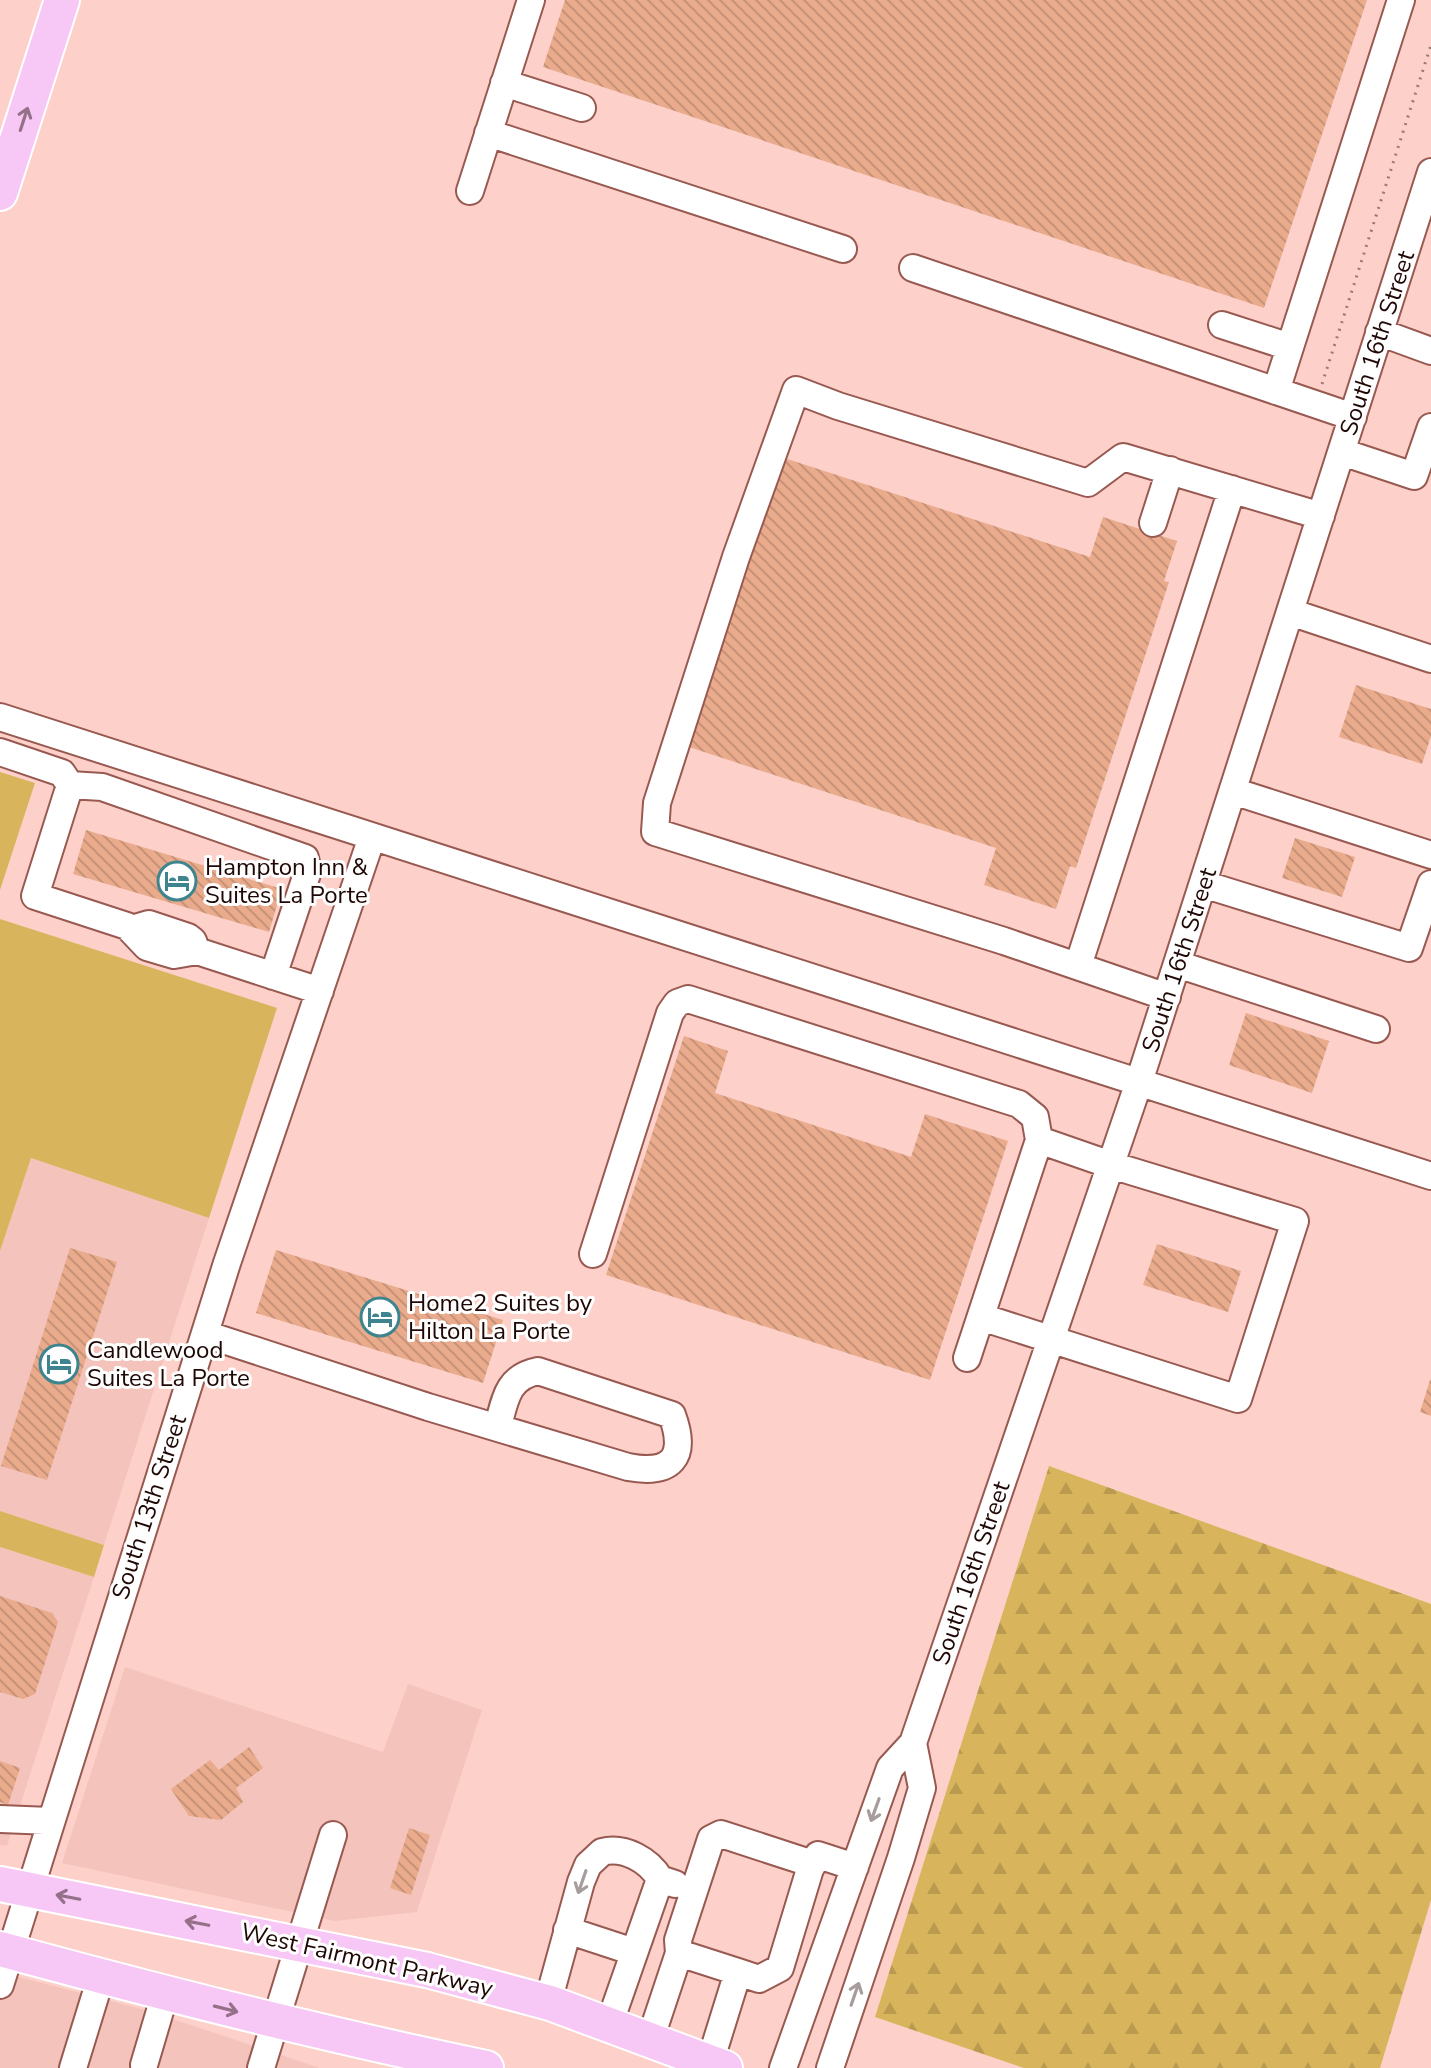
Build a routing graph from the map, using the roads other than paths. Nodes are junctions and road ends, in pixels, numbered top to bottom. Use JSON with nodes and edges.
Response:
{"nodes":[{"id":1,"x":62,"y":0,"type":"edge"},
{"id":2,"x":531,"y":0,"type":"edge"},
{"id":3,"x":1401,"y":0,"type":"edge"},
{"id":4,"x":504,"y":83,"type":"junction"},
{"id":5,"x":582,"y":108,"type":"dead end"},
{"id":6,"x":488,"y":133,"type":"junction"},
{"id":7,"x":1431,"y":172,"type":"edge"},
{"id":8,"x":470,"y":191,"type":"dead end"},
{"id":9,"x":0,"y":193,"type":"edge"},
{"id":10,"x":1426,"y":206,"type":"edge"},
{"id":11,"x":843,"y":249,"type":"dead end"},
{"id":12,"x":913,"y":268,"type":"dead end"},
{"id":13,"x":1222,"y":325,"type":"dead end"},
{"id":14,"x":1379,"y":332,"type":"junction"},
{"id":15,"x":1290,"y":347,"type":"junction"},
{"id":16,"x":1431,"y":351,"type":"edge"},
{"id":17,"x":1276,"y":391,"type":"junction"},
{"id":18,"x":1353,"y":417,"type":"junction"},
{"id":19,"x":1431,"y":427,"type":"edge"},
{"id":20,"x":1342,"y":452,"type":"junction"},
{"id":21,"x":1170,"y":470,"type":"junction"},
{"id":22,"x":1423,"y":478,"type":"edge"},
{"id":23,"x":1232,"y":489,"type":"junction"},
{"id":24,"x":1321,"y":516,"type":"junction"},
{"id":25,"x":1153,"y":523,"type":"dead end"},
{"id":26,"x":1290,"y":612,"type":"junction"},
{"id":27,"x":1431,"y":659,"type":"edge"},
{"id":28,"x":0,"y":717,"type":"edge"},
{"id":29,"x":0,"y":752,"type":"edge"},
{"id":30,"x":70,"y":785,"type":"junction"},
{"id":31,"x":1233,"y":791,"type":"junction"},
{"id":32,"x":372,"y":837,"type":"junction"},
{"id":33,"x":1431,"y":855,"type":"edge"},
{"id":34,"x":1203,"y":884,"type":"junction"},
{"id":35,"x":1431,"y":884,"type":"edge"},
{"id":36,"x":1177,"y":964,"type":"junction"},
{"id":37,"x":1078,"y":966,"type":"junction"},
{"id":38,"x":273,"y":976,"type":"junction"},
{"id":39,"x":320,"y":991,"type":"junction"},
{"id":40,"x":1167,"y":997,"type":"junction"},
{"id":41,"x":1376,"y":1029,"type":"dead end"},
{"id":42,"x":1139,"y":1082,"type":"junction"},
{"id":43,"x":1039,"y":1140,"type":"junction"},
{"id":44,"x":1111,"y":1165,"type":"junction"},
{"id":45,"x":1431,"y":1176,"type":"edge"},
{"id":46,"x":593,"y":1254,"type":"dead end"},
{"id":47,"x":981,"y":1317,"type":"junction"},
{"id":48,"x":205,"y":1334,"type":"junction"},
{"id":49,"x":1051,"y":1340,"type":"junction"},
{"id":50,"x":967,"y":1358,"type":"dead end"},
{"id":51,"x":498,"y":1426,"type":"junction"},
{"id":52,"x":913,"y":1743,"type":"junction"},
{"id":53,"x":0,"y":1819,"type":"edge"},
{"id":54,"x":51,"y":1821,"type":"junction"},
{"id":55,"x":333,"y":1835,"type":"dead end"},
{"id":56,"x":813,"y":1864,"type":"junction"},
{"id":57,"x":855,"y":1867,"type":"junction"},
{"id":58,"x":660,"y":1879,"type":"junction"},
{"id":59,"x":15,"y":1886,"type":"edge"},
{"id":60,"x":694,"y":1890,"type":"junction"},
{"id":61,"x":567,"y":1930,"type":"junction"},
{"id":62,"x":300,"y":1945,"type":"junction"},
{"id":63,"x":5,"y":1950,"type":"edge"},
{"id":64,"x":634,"y":1952,"type":"junction"},
{"id":65,"x":679,"y":1953,"type":"junction"},
{"id":66,"x":738,"y":1972,"type":"junction"},
{"id":67,"x":101,"y":1977,"type":"junction"},
{"id":68,"x":0,"y":1985,"type":"edge"},
{"id":69,"x":165,"y":1994,"type":"junction"},
{"id":70,"x":548,"y":2002,"type":"junction"},
{"id":71,"x":275,"y":2021,"type":"junction"},
{"id":72,"x":609,"y":2025,"type":"junction"},
{"id":73,"x":650,"y":2040,"type":"junction"},
{"id":74,"x":77,"y":2057,"type":"edge"},
{"id":75,"x":144,"y":2065,"type":"dead end"},
{"id":76,"x":718,"y":2065,"type":"edge"},
{"id":77,"x":261,"y":2068,"type":"edge"},
{"id":78,"x":486,"y":2068,"type":"edge"},
{"id":79,"x":783,"y":2068,"type":"edge"},
{"id":80,"x":830,"y":2068,"type":"edge"}],
"edges":[{"from":9,"to":1,"type":"main road","one_way":true},
{"from":2,"to":4,"type":"street"},
{"from":3,"to":15,"type":"street"},
{"from":4,"to":5,"type":"street"},
{"from":4,"to":6,"type":"street"},
{"from":6,"to":8,"type":"street"},
{"from":6,"to":11,"type":"street"},
{"from":7,"to":10,"type":"street","name":"South 16th Street"},
{"from":10,"to":14,"type":"street","name":"South 16th Street"},
{"from":12,"to":17,"type":"street"},
{"from":13,"to":15,"type":"street"},
{"from":14,"to":16,"type":"street"},
{"from":14,"to":18,"type":"street","name":"South 16th Street"},
{"from":15,"to":17,"type":"street"},
{"from":17,"to":18,"type":"street"},
{"from":18,"to":20,"type":"street","name":"South 16th Street"},
{"from":19,"to":22,"type":"street"},
{"from":20,"to":22,"type":"street"},
{"from":20,"to":24,"type":"street","name":"South 16th Street"},
{"from":21,"to":23,"type":"street"},
{"from":21,"to":25,"type":"street"},
{"from":21,"to":37,"type":"street"},
{"from":23,"to":24,"type":"street"},
{"from":23,"to":37,"type":"street"},
{"from":24,"to":26,"type":"street","name":"South 16th Street"},
{"from":26,"to":27,"type":"street"},
{"from":26,"to":31,"type":"street","name":"South 16th Street"},
{"from":28,"to":32,"type":"street"},
{"from":29,"to":30,"type":"street"},
{"from":30,"to":38,"type":"street"},
{"from":30,"to":38,"type":"street"},
{"from":31,"to":33,"type":"street"},
{"from":31,"to":34,"type":"street","name":"South 16th Street"},
{"from":32,"to":39,"type":"street","name":"South 13th Street"},
{"from":32,"to":42,"type":"street"},
{"from":34,"to":35,"type":"street"},
{"from":34,"to":36,"type":"street","name":"South 16th Street"},
{"from":36,"to":40,"type":"street","name":"South 16th Street"},
{"from":36,"to":41,"type":"street"},
{"from":37,"to":40,"type":"street"},
{"from":38,"to":39,"type":"street"},
{"from":39,"to":48,"type":"street","name":"South 13th Street"},
{"from":40,"to":42,"type":"street","name":"South 16th Street"},
{"from":42,"to":44,"type":"street","name":"South 16th Street"},
{"from":42,"to":45,"type":"street"},
{"from":43,"to":44,"type":"street"},
{"from":43,"to":46,"type":"street"},
{"from":43,"to":47,"type":"street"},
{"from":44,"to":49,"type":"street","name":"South 16th Street"},
{"from":44,"to":49,"type":"street"},
{"from":47,"to":49,"type":"street"},
{"from":47,"to":50,"type":"street"},
{"from":48,"to":51,"type":"street"},
{"from":48,"to":54,"type":"street","name":"South 13th Street"},
{"from":49,"to":52,"type":"street","name":"South 16th Street"},
{"from":51,"to":51,"type":"street"},
{"from":52,"to":57,"type":"street","name":"South 16th Street","one_way":true},
{"from":80,"to":52,"type":"street","one_way":true},
{"from":53,"to":54,"type":"street"},
{"from":54,"to":59,"type":"street","name":"South 13th Street"},
{"from":55,"to":62,"type":"street"},
{"from":56,"to":57,"type":"street"},
{"from":56,"to":60,"type":"street"},
{"from":56,"to":66,"type":"street"},
{"from":57,"to":79,"type":"street","name":"South 16th Street"},
{"from":58,"to":60,"type":"street"},
{"from":58,"to":61,"type":"street","one_way":true},
{"from":58,"to":64,"type":"street"},
{"from":62,"to":59,"type":"main road","name":"West Fairmont Parkway","one_way":true},
{"from":59,"to":63,"type":"street","name":"South 13th Street"},
{"from":60,"to":65,"type":"street"},
{"from":61,"to":64,"type":"street"},
{"from":61,"to":70,"type":"street"},
{"from":62,"to":70,"type":"main road","name":"West Fairmont Parkway"},
{"from":62,"to":71,"type":"street"},
{"from":63,"to":67,"type":"main road"},
{"from":63,"to":68,"type":"street","name":"South 13th Street"},
{"from":64,"to":72,"type":"street"},
{"from":65,"to":66,"type":"street"},
{"from":65,"to":73,"type":"street"},
{"from":66,"to":76,"type":"street"},
{"from":67,"to":69,"type":"main road"},
{"from":67,"to":74,"type":"street"},
{"from":69,"to":71,"type":"main road","one_way":true},
{"from":69,"to":75,"type":"street"},
{"from":70,"to":72,"type":"main road","name":"West Fairmont Parkway"},
{"from":71,"to":77,"type":"street"},
{"from":71,"to":78,"type":"main road"},
{"from":72,"to":73,"type":"main road","name":"West Fairmont Parkway"},
{"from":73,"to":76,"type":"main road","name":"West Fairmont Parkway"}]}
